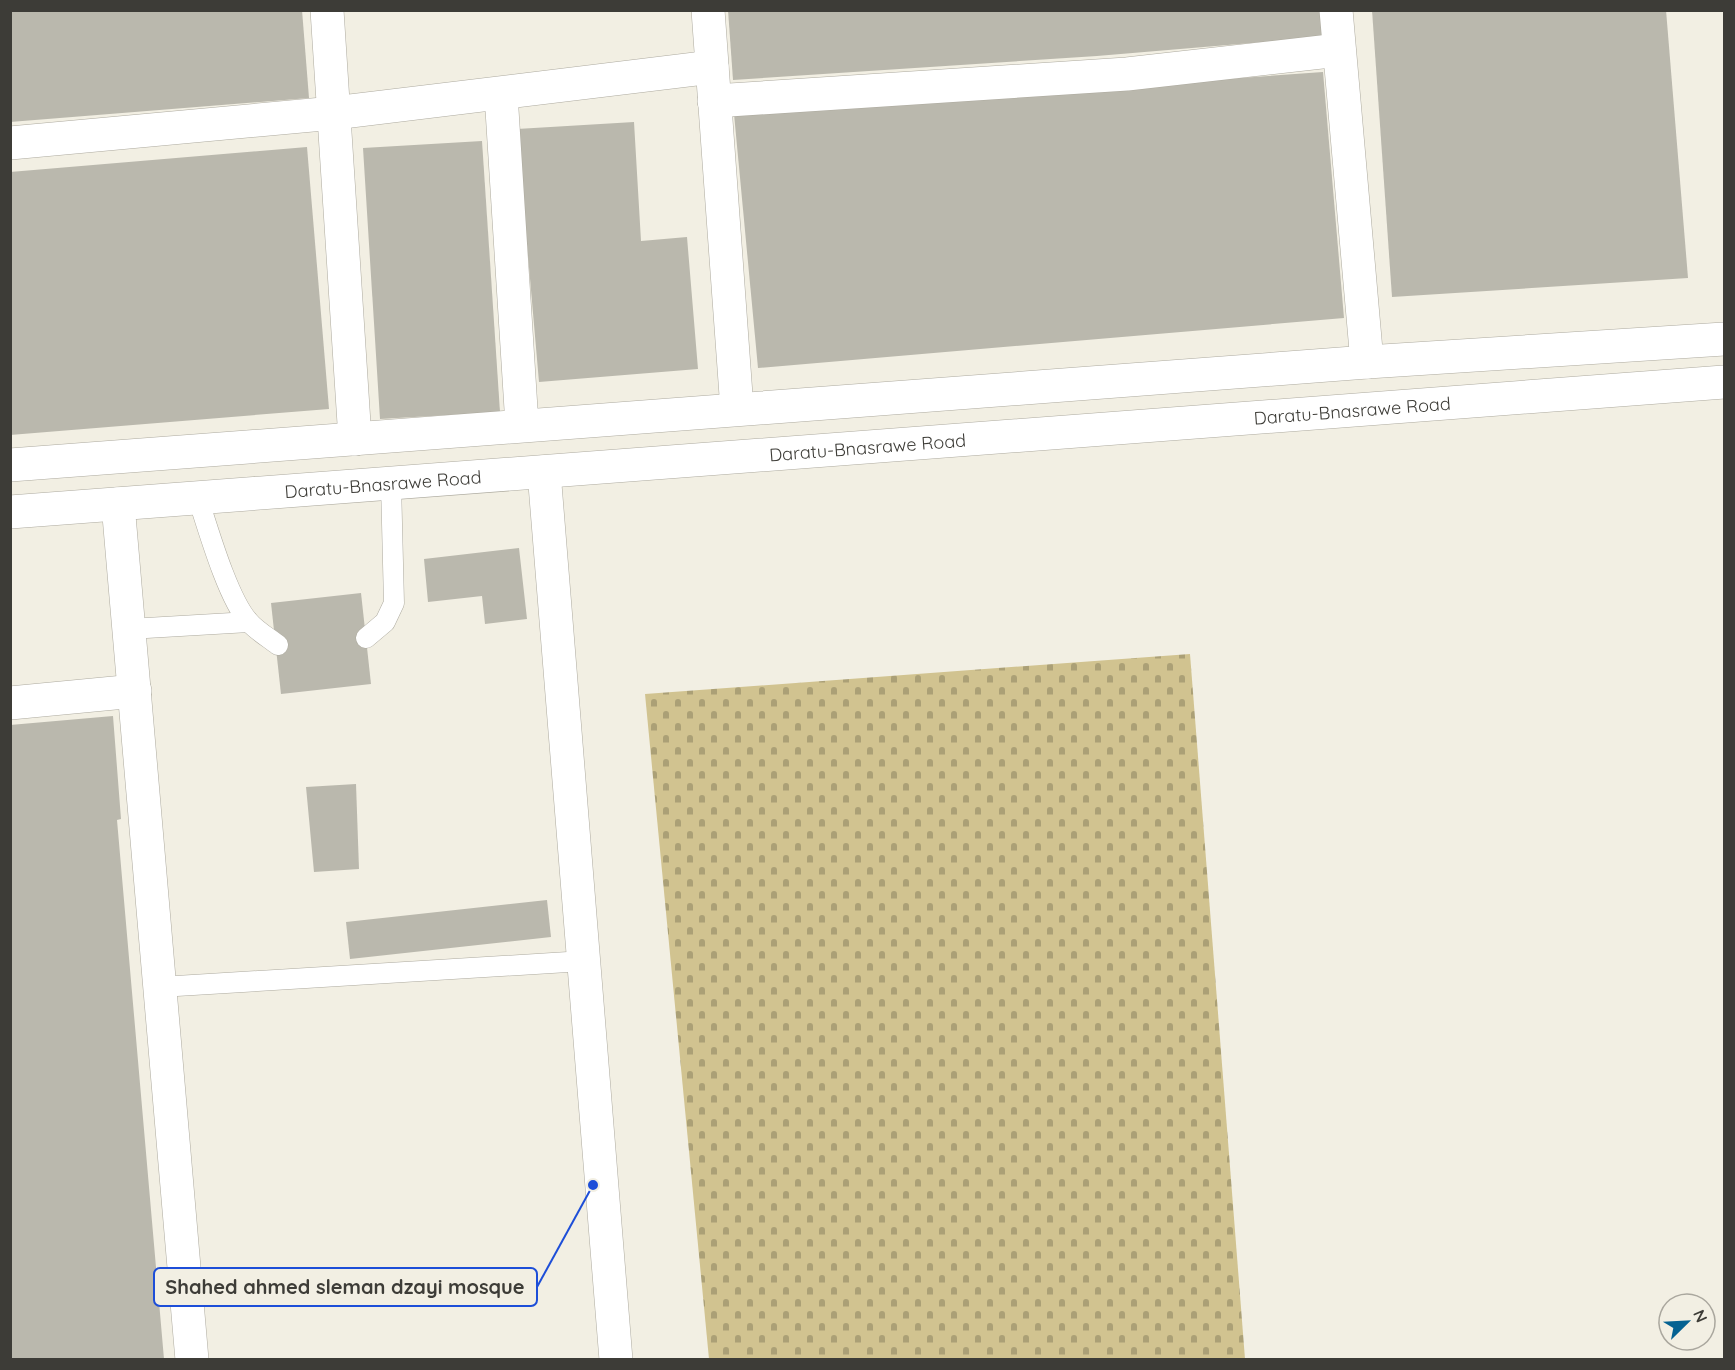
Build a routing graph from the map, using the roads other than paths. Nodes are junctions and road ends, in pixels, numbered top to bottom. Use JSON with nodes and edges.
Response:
{"nodes":[{"id":1,"x":327,"y":10,"type":"edge"},
{"id":2,"x":708,"y":10,"type":"edge"},
{"id":3,"x":1336,"y":10,"type":"edge"},
{"id":4,"x":1339,"y":50,"type":"junction"},
{"id":5,"x":712,"y":67,"type":"junction"},
{"id":6,"x":501,"y":93,"type":"junction"},
{"id":7,"x":714,"y":101,"type":"junction"},
{"id":8,"x":334,"y":113,"type":"junction"},
{"id":9,"x":10,"y":143,"type":"edge"},
{"id":10,"x":1725,"y":339,"type":"edge"},
{"id":11,"x":1367,"y":362,"type":"junction"},
{"id":12,"x":1725,"y":382,"type":"edge"},
{"id":13,"x":737,"y":409,"type":"junction"},
{"id":14,"x":522,"y":425,"type":"junction"},
{"id":15,"x":467,"y":430,"type":"junction"},
{"id":16,"x":355,"y":439,"type":"junction"},
{"id":17,"x":10,"y":465,"type":"edge"},
{"id":18,"x":544,"y":472,"type":"junction"},
{"id":19,"x":472,"y":477,"type":"junction"},
{"id":20,"x":391,"y":483,"type":"junction"},
{"id":21,"x":198,"y":498,"type":"junction"},
{"id":22,"x":118,"y":504,"type":"junction"},
{"id":23,"x":10,"y":512,"type":"edge"},
{"id":24,"x":249,"y":622,"type":"junction"},
{"id":25,"x":129,"y":629,"type":"junction"},
{"id":26,"x":366,"y":638,"type":"dead end"},
{"id":27,"x":278,"y":645,"type":"dead end"},
{"id":28,"x":135,"y":691,"type":"junction"},
{"id":29,"x":10,"y":703,"type":"edge"},
{"id":30,"x":584,"y":961,"type":"junction"},
{"id":31,"x":160,"y":987,"type":"junction"},
{"id":32,"x":192,"y":1359,"type":"edge"},
{"id":33,"x":616,"y":1359,"type":"edge"}],
"edges":[{"from":1,"to":8,"type":"street"},
{"from":2,"to":5,"type":"street"},
{"from":3,"to":4,"type":"street"},
{"from":4,"to":7,"type":"street"},
{"from":4,"to":11,"type":"street"},
{"from":5,"to":6,"type":"street"},
{"from":5,"to":7,"type":"street"},
{"from":6,"to":8,"type":"street"},
{"from":6,"to":14,"type":"street"},
{"from":7,"to":13,"type":"street"},
{"from":8,"to":9,"type":"street"},
{"from":8,"to":16,"type":"street"},
{"from":10,"to":11,"type":"street"},
{"from":11,"to":13,"type":"street"},
{"from":12,"to":18,"type":"street","name":"Daratu-Bnasrawe Road"},
{"from":13,"to":14,"type":"street"},
{"from":14,"to":15,"type":"street"},
{"from":15,"to":16,"type":"street"},
{"from":15,"to":19,"type":"street"},
{"from":16,"to":17,"type":"street"},
{"from":18,"to":19,"type":"street","name":"Daratu-Bnasrawe Road"},
{"from":18,"to":30,"type":"street"},
{"from":19,"to":20,"type":"street","name":"Daratu-Bnasrawe Road"},
{"from":20,"to":21,"type":"street","name":"Daratu-Bnasrawe Road"},
{"from":20,"to":26,"type":"lane"},
{"from":21,"to":22,"type":"street","name":"Daratu-Bnasrawe Road"},
{"from":21,"to":24,"type":"lane"},
{"from":22,"to":23,"type":"street","name":"Daratu-Bnasrawe Road"},
{"from":22,"to":25,"type":"street"},
{"from":24,"to":25,"type":"lane"},
{"from":24,"to":27,"type":"lane"},
{"from":25,"to":28,"type":"street"},
{"from":28,"to":29,"type":"street"},
{"from":28,"to":31,"type":"street"},
{"from":30,"to":31,"type":"lane"},
{"from":30,"to":33,"type":"street"},
{"from":31,"to":32,"type":"street"}]}
